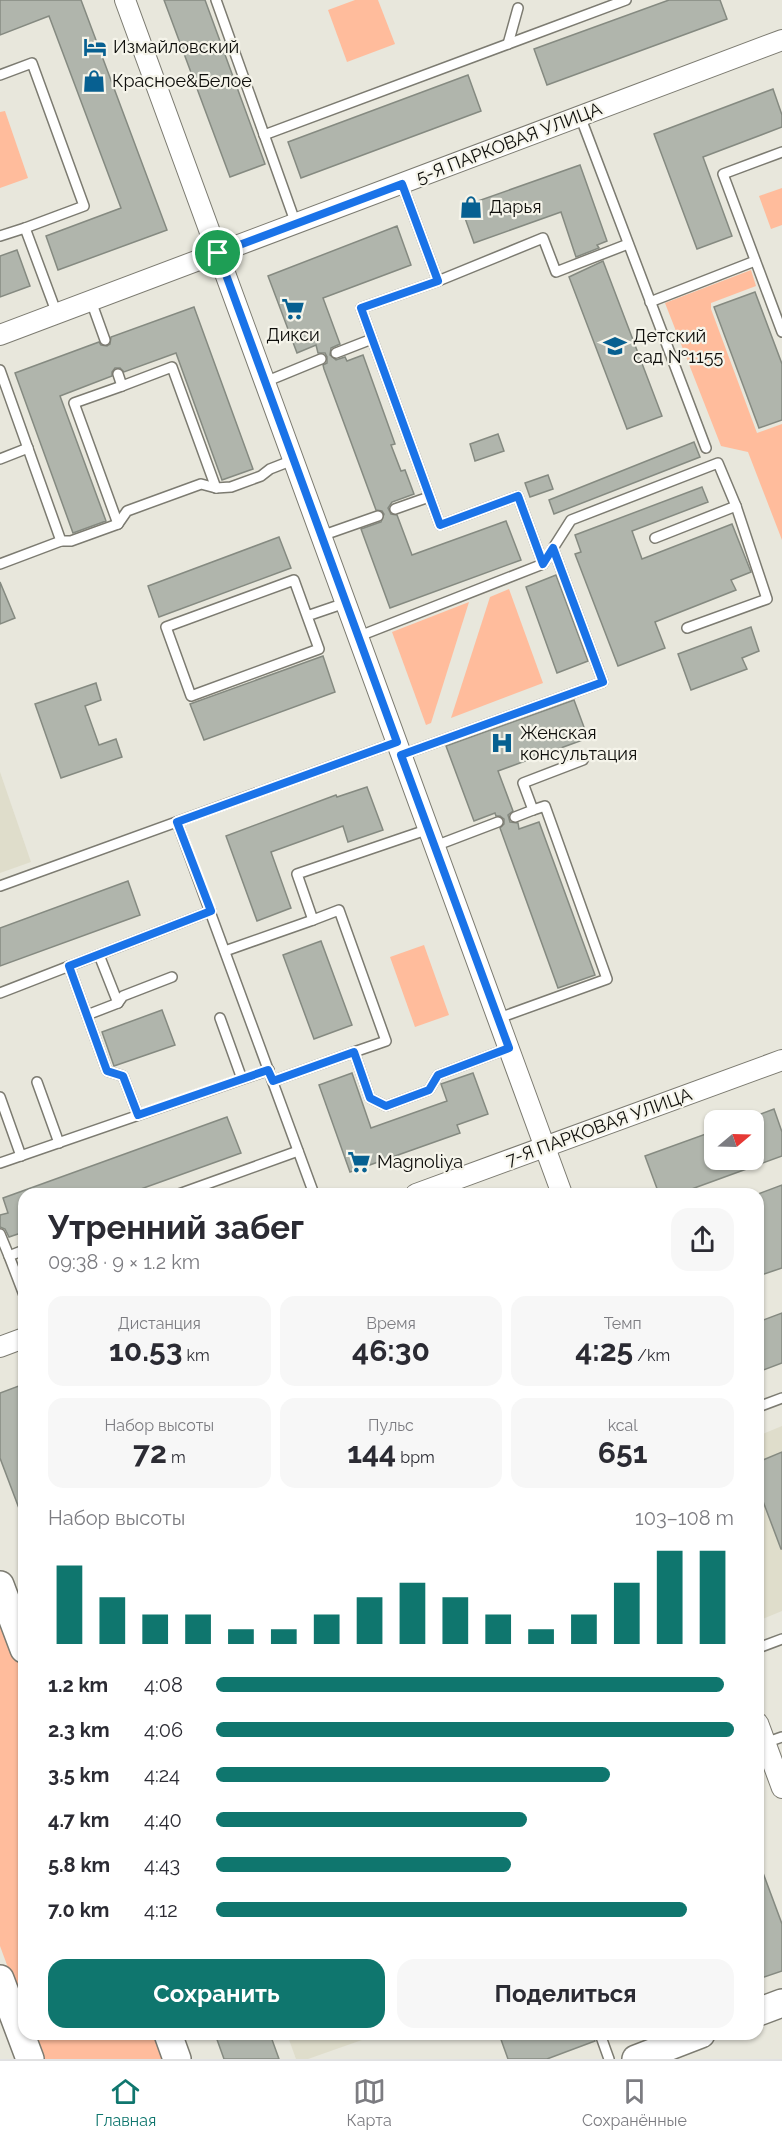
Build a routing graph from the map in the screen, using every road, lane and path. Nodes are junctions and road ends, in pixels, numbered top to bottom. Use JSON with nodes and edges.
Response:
{"nodes":[{"id":1,"x":125,"y":0,"type":"edge"},
{"id":2,"x":216,"y":0,"type":"edge"},
{"id":3,"x":626,"y":0,"type":"edge"},
{"id":4,"x":518,"y":8,"type":"dead end"},
{"id":5,"x":782,"y":40,"type":"edge"},
{"id":6,"x":508,"y":44,"type":"junction"},
{"id":7,"x":0,"y":75,"type":"edge"},
{"id":8,"x":580,"y":117,"type":"junction"},
{"id":9,"x":264,"y":135,"type":"junction"},
{"id":10,"x":782,"y":152,"type":"edge"},
{"id":11,"x":402,"y":184,"type":"junction"},
{"id":12,"x":296,"y":224,"type":"junction"},
{"id":13,"x":25,"y":228,"type":"junction"},
{"id":14,"x":0,"y":236,"type":"edge"},
{"id":15,"x":628,"y":244,"type":"junction"},
{"id":16,"x":218,"y":253,"type":"junction"},
{"id":17,"x":755,"y":261,"type":"junction"},
{"id":18,"x":438,"y":281,"type":"junction"},
{"id":19,"x":91,"y":301,"type":"junction"},
{"id":20,"x":650,"y":302,"type":"junction"},
{"id":21,"x":57,"y":314,"type":"junction"},
{"id":22,"x":782,"y":332,"type":"edge"},
{"id":23,"x":0,"y":335,"type":"edge"},
{"id":24,"x":105,"y":339,"type":"dead end"},
{"id":25,"x":372,"y":339,"type":"junction"},
{"id":26,"x":336,"y":354,"type":"dead end"},
{"id":27,"x":321,"y":359,"type":"dead end"},
{"id":28,"x":0,"y":370,"type":"edge"},
{"id":29,"x":118,"y":374,"type":"dead end"},
{"id":30,"x":264,"y":382,"type":"junction"},
{"id":31,"x":122,"y":386,"type":"junction"},
{"id":32,"x":28,"y":448,"type":"junction"},
{"id":33,"x":706,"y":448,"type":"dead end"},
{"id":34,"x":0,"y":459,"type":"edge"},
{"id":35,"x":293,"y":460,"type":"junction"},
{"id":36,"x":216,"y":488,"type":"junction"},
{"id":37,"x":429,"y":497,"type":"junction"},
{"id":38,"x":736,"y":506,"type":"junction"},
{"id":39,"x":394,"y":509,"type":"dead end"},
{"id":40,"x":378,"y":516,"type":"dead end"},
{"id":41,"x":118,"y":524,"type":"junction"},
{"id":42,"x":321,"y":536,"type":"junction"},
{"id":43,"x":655,"y":538,"type":"dead end"},
{"id":44,"x":61,"y":541,"type":"junction"},
{"id":45,"x":553,"y":548,"type":"junction"},
{"id":46,"x":0,"y":564,"type":"edge"},
{"id":47,"x":543,"y":564,"type":"junction"},
{"id":48,"x":345,"y":603,"type":"junction"},
{"id":49,"x":307,"y":616,"type":"junction"},
{"id":50,"x":687,"y":628,"type":"dead end"},
{"id":51,"x":357,"y":637,"type":"junction"},
{"id":52,"x":399,"y":748,"type":"junction"},
{"id":53,"x":583,"y":760,"type":"dead end"},
{"id":54,"x":533,"y":810,"type":"junction"},
{"id":55,"x":515,"y":817,"type":"dead end"},
{"id":56,"x":177,"y":822,"type":"junction"},
{"id":57,"x":498,"y":822,"type":"dead end"},
{"id":58,"x":432,"y":838,"type":"junction"},
{"id":59,"x":0,"y":886,"type":"edge"},
{"id":60,"x":211,"y":911,"type":"junction"},
{"id":61,"x":313,"y":920,"type":"junction"},
{"id":62,"x":225,"y":951,"type":"junction"},
{"id":63,"x":99,"y":955,"type":"junction"},
{"id":64,"x":69,"y":966,"type":"junction"},
{"id":65,"x":172,"y":977,"type":"dead end"},
{"id":66,"x":0,"y":993,"type":"edge"},
{"id":67,"x":118,"y":1003,"type":"junction"},
{"id":68,"x":87,"y":1015,"type":"junction"},
{"id":69,"x":220,"y":1018,"type":"dead end"},
{"id":70,"x":499,"y":1018,"type":"junction"},
{"id":71,"x":509,"y":1048,"type":"junction"},
{"id":72,"x":354,"y":1052,"type":"junction"},
{"id":73,"x":781,"y":1064,"type":"edge"},
{"id":74,"x":268,"y":1070,"type":"junction"},
{"id":75,"x":242,"y":1079,"type":"junction"},
{"id":76,"x":273,"y":1081,"type":"junction"},
{"id":77,"x":37,"y":1082,"type":"dead end"},
{"id":78,"x":0,"y":1097,"type":"edge"},
{"id":79,"x":138,"y":1115,"type":"junction"},
{"id":80,"x":59,"y":1143,"type":"junction"},
{"id":81,"x":545,"y":1146,"type":"junction"},
{"id":82,"x":298,"y":1151,"type":"junction"},
{"id":83,"x":21,"y":1156,"type":"junction"},
{"id":84,"x":0,"y":1163,"type":"edge"},
{"id":85,"x":196,"y":1188,"type":"edge"},
{"id":86,"x":312,"y":1188,"type":"edge"},
{"id":87,"x":432,"y":1188,"type":"edge"},
{"id":88,"x":560,"y":1188,"type":"edge"},
{"id":89,"x":0,"y":1234,"type":"edge"},
{"id":90,"x":18,"y":1252,"type":"edge"},
{"id":91,"x":9,"y":1256,"type":"junction"},
{"id":92,"x":18,"y":1279,"type":"edge"},
{"id":93,"x":18,"y":1340,"type":"edge"},
{"id":94,"x":0,"y":1347,"type":"edge"},
{"id":95,"x":782,"y":1398,"type":"edge"},
{"id":96,"x":764,"y":1405,"type":"edge"},
{"id":97,"x":0,"y":1585,"type":"edge"},
{"id":98,"x":18,"y":1633,"type":"edge"},
{"id":99,"x":782,"y":1638,"type":"edge"},
{"id":100,"x":764,"y":1646,"type":"edge"},
{"id":101,"x":768,"y":1742,"type":"edge"},
{"id":102,"x":782,"y":1788,"type":"edge"},
{"id":103,"x":0,"y":1979,"type":"edge"},
{"id":104,"x":782,"y":2002,"type":"edge"},
{"id":105,"x":764,"y":2010,"type":"edge"},
{"id":106,"x":18,"y":2027,"type":"edge"},
{"id":107,"x":23,"y":2040,"type":"edge"},
{"id":108,"x":170,"y":2040,"type":"edge"},
{"id":109,"x":602,"y":2040,"type":"edge"},
{"id":110,"x":685,"y":2040,"type":"edge"},
{"id":111,"x":30,"y":2059,"type":"edge"},
{"id":112,"x":177,"y":2059,"type":"edge"},
{"id":113,"x":609,"y":2059,"type":"edge"},
{"id":114,"x":636,"y":2059,"type":"edge"}],
"edges":[{"from":1,"to":16,"type":"street"},
{"from":2,"to":9,"type":"lane"},
{"from":3,"to":6,"type":"lane"},
{"from":4,"to":6,"type":"lane"},
{"from":5,"to":8,"type":"street","name":"5-Я ПАРКОВАЯ УЛИЦА"},
{"from":6,"to":9,"type":"lane"},
{"from":7,"to":13,"type":"lane"},
{"from":8,"to":11,"type":"street","name":"5-Я ПАРКОВАЯ УЛИЦА"},
{"from":8,"to":15,"type":"lane"},
{"from":9,"to":12,"type":"lane"},
{"from":10,"to":17,"type":"lane"},
{"from":11,"to":12,"type":"street","name":"5-Я ПАРКОВАЯ УЛИЦА"},
{"from":11,"to":18,"type":"lane"},
{"from":12,"to":16,"type":"street","name":"5-Я ПАРКОВАЯ УЛИЦА"},
{"from":13,"to":14,"type":"lane"},
{"from":13,"to":21,"type":"lane"},
{"from":15,"to":18,"type":"lane"},
{"from":15,"to":20,"type":"lane"},
{"from":16,"to":19,"type":"street","name":"5-Я ПАРКОВАЯ УЛИЦА"},
{"from":16,"to":30,"type":"street"},
{"from":17,"to":20,"type":"lane"},
{"from":17,"to":22,"type":"lane"},
{"from":18,"to":25,"type":"lane"},
{"from":19,"to":21,"type":"street","name":"5-Я ПАРКОВАЯ УЛИЦА"},
{"from":19,"to":24,"type":"lane"},
{"from":20,"to":33,"type":"lane"},
{"from":21,"to":23,"type":"street","name":"5-Я ПАРКОВАЯ УЛИЦА"},
{"from":25,"to":26,"type":"lane"},
{"from":25,"to":37,"type":"lane"},
{"from":27,"to":30,"type":"lane"},
{"from":28,"to":32,"type":"lane"},
{"from":29,"to":31,"type":"lane"},
{"from":30,"to":35,"type":"street"},
{"from":31,"to":36,"type":"lane"},
{"from":31,"to":41,"type":"lane"},
{"from":32,"to":34,"type":"lane"},
{"from":32,"to":44,"type":"lane"},
{"from":35,"to":36,"type":"lane"},
{"from":35,"to":42,"type":"street"},
{"from":36,"to":41,"type":"lane"},
{"from":37,"to":39,"type":"lane"},
{"from":37,"to":47,"type":"lane"},
{"from":38,"to":43,"type":"lane"},
{"from":38,"to":45,"type":"lane"},
{"from":38,"to":50,"type":"lane"},
{"from":40,"to":42,"type":"lane"},
{"from":41,"to":44,"type":"lane"},
{"from":42,"to":48,"type":"street"},
{"from":44,"to":46,"type":"lane"},
{"from":45,"to":47,"type":"lane"},
{"from":45,"to":52,"type":"lane"},
{"from":47,"to":51,"type":"lane"},
{"from":48,"to":49,"type":"lane"},
{"from":48,"to":51,"type":"street"},
{"from":49,"to":49,"type":"lane"},
{"from":51,"to":52,"type":"street"},
{"from":52,"to":56,"type":"lane"},
{"from":52,"to":58,"type":"street"},
{"from":53,"to":54,"type":"lane"},
{"from":54,"to":55,"type":"lane"},
{"from":54,"to":70,"type":"lane"},
{"from":56,"to":59,"type":"lane"},
{"from":56,"to":60,"type":"lane"},
{"from":57,"to":58,"type":"lane"},
{"from":58,"to":61,"type":"lane"},
{"from":58,"to":70,"type":"street"},
{"from":60,"to":62,"type":"lane"},
{"from":60,"to":63,"type":"lane"},
{"from":61,"to":62,"type":"lane"},
{"from":61,"to":72,"type":"lane"},
{"from":62,"to":74,"type":"lane"},
{"from":63,"to":64,"type":"lane"},
{"from":63,"to":67,"type":"lane"},
{"from":64,"to":66,"type":"lane"},
{"from":64,"to":68,"type":"lane"},
{"from":65,"to":67,"type":"lane"},
{"from":67,"to":68,"type":"lane"},
{"from":68,"to":79,"type":"lane"},
{"from":69,"to":75,"type":"lane"},
{"from":70,"to":71,"type":"street"},
{"from":71,"to":72,"type":"lane"},
{"from":71,"to":81,"type":"street"},
{"from":72,"to":76,"type":"lane"},
{"from":73,"to":81,"type":"street","name":"7-Я ПАРКОВАЯ УЛИЦА"},
{"from":74,"to":75,"type":"lane"},
{"from":74,"to":76,"type":"lane"},
{"from":75,"to":79,"type":"lane"},
{"from":76,"to":82,"type":"lane"},
{"from":77,"to":80,"type":"lane"},
{"from":78,"to":83,"type":"lane"},
{"from":79,"to":80,"type":"lane"},
{"from":80,"to":83,"type":"lane"},
{"from":81,"to":87,"type":"street","name":"7-Я ПАРКОВАЯ УЛИЦА"},
{"from":81,"to":88,"type":"street"},
{"from":82,"to":85,"type":"lane"},
{"from":82,"to":86,"type":"lane"},
{"from":83,"to":84,"type":"lane"},
{"from":89,"to":91,"type":"lane"},
{"from":90,"to":91,"type":"lane"},
{"from":91,"to":92,"type":"lane"},
{"from":93,"to":94,"type":"street"},
{"from":95,"to":96,"type":"lane"},
{"from":97,"to":98,"type":"street"},
{"from":99,"to":100,"type":"lane"},
{"from":101,"to":102,"type":"street"},
{"from":103,"to":106,"type":"street"},
{"from":104,"to":105,"type":"street"},
{"from":107,"to":111,"type":"street"},
{"from":108,"to":112,"type":"street"},
{"from":109,"to":113,"type":"lane"},
{"from":110,"to":114,"type":"street"}]}
